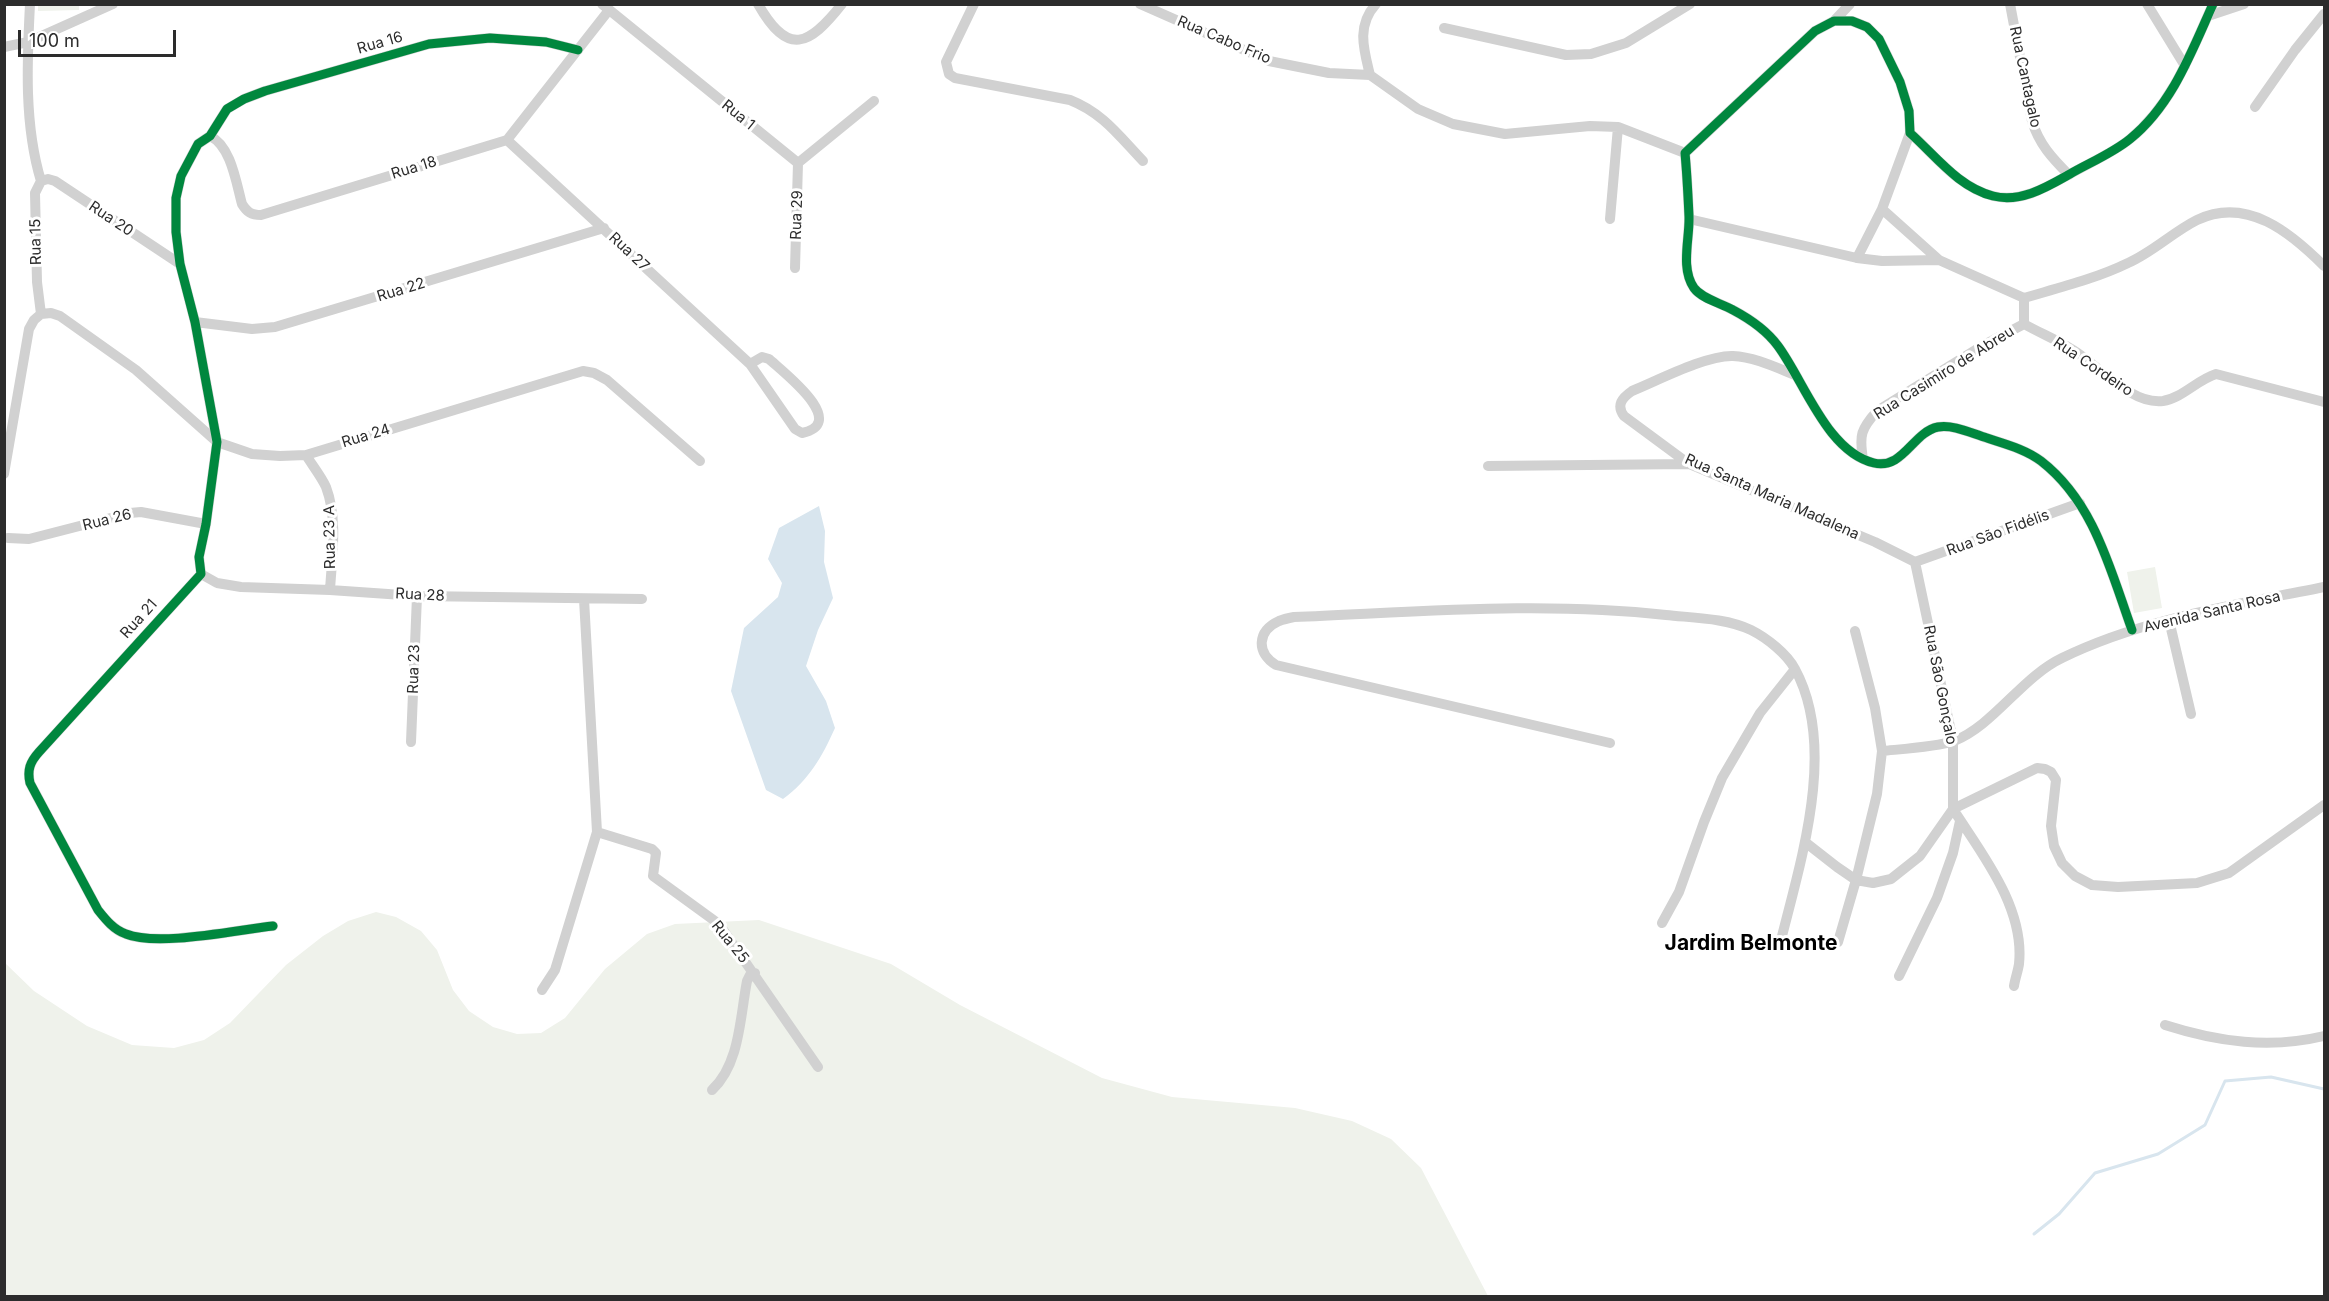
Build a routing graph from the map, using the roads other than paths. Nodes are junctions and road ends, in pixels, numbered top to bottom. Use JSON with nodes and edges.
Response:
{"nodes":[{"id":1,"x":30,"y":4,"type":"edge"},
{"id":2,"x":113,"y":4,"type":"edge"},
{"id":3,"x":758,"y":4,"type":"edge"},
{"id":4,"x":842,"y":4,"type":"edge"},
{"id":5,"x":974,"y":4,"type":"edge"},
{"id":6,"x":1140,"y":4,"type":"edge"},
{"id":7,"x":1376,"y":4,"type":"edge"},
{"id":8,"x":1690,"y":4,"type":"edge"},
{"id":9,"x":1850,"y":4,"type":"edge"},
{"id":10,"x":2010,"y":4,"type":"edge"},
{"id":11,"x":2147,"y":4,"type":"edge"},
{"id":12,"x":2213,"y":4,"type":"edge"},
{"id":13,"x":2244,"y":4,"type":"edge"},
{"id":14,"x":606,"y":7,"type":"edge"},
{"id":15,"x":2325,"y":14,"type":"edge"},
{"id":16,"x":2208,"y":16,"type":"junction"},
{"id":17,"x":1834,"y":21,"type":"junction"},
{"id":18,"x":1444,"y":28,"type":"dead end"},
{"id":19,"x":28,"y":42,"type":"junction"},
{"id":20,"x":4,"y":47,"type":"edge"},
{"id":21,"x":578,"y":50,"type":"junction"},
{"id":22,"x":2185,"y":66,"type":"junction"},
{"id":23,"x":1371,"y":75,"type":"junction"},
{"id":24,"x":874,"y":101,"type":"dead end"},
{"id":25,"x":2255,"y":107,"type":"dead end"},
{"id":26,"x":1618,"y":127,"type":"junction"},
{"id":27,"x":1910,"y":133,"type":"junction"},
{"id":28,"x":210,"y":136,"type":"junction"},
{"id":29,"x":507,"y":140,"type":"junction"},
{"id":30,"x":1685,"y":153,"type":"junction"},
{"id":31,"x":1143,"y":161,"type":"dead end"},
{"id":32,"x":798,"y":163,"type":"junction"},
{"id":33,"x":2068,"y":175,"type":"junction"},
{"id":34,"x":40,"y":181,"type":"junction"},
{"id":35,"x":1882,"y":209,"type":"junction"},
{"id":36,"x":1610,"y":219,"type":"dead end"},
{"id":37,"x":1689,"y":219,"type":"junction"},
{"id":38,"x":604,"y":228,"type":"junction"},
{"id":39,"x":1857,"y":258,"type":"junction"},
{"id":40,"x":1939,"y":260,"type":"junction"},
{"id":41,"x":180,"y":264,"type":"junction"},
{"id":42,"x":2325,"y":266,"type":"edge"},
{"id":43,"x":795,"y":268,"type":"dead end"},
{"id":44,"x":2024,"y":298,"type":"junction"},
{"id":45,"x":41,"y":314,"type":"junction"},
{"id":46,"x":195,"y":322,"type":"junction"},
{"id":47,"x":2024,"y":324,"type":"junction"},
{"id":48,"x":750,"y":364,"type":"junction"},
{"id":49,"x":1795,"y":375,"type":"junction"},
{"id":50,"x":2325,"y":402,"type":"edge"},
{"id":51,"x":217,"y":442,"type":"junction"},
{"id":52,"x":306,"y":455,"type":"junction"},
{"id":53,"x":1863,"y":459,"type":"junction"},
{"id":54,"x":699,"y":461,"type":"dead end"},
{"id":55,"x":1689,"y":464,"type":"junction"},
{"id":56,"x":1488,"y":466,"type":"dead end"},
{"id":57,"x":4,"y":474,"type":"edge"},
{"id":58,"x":2080,"y":503,"type":"junction"},
{"id":59,"x":206,"y":524,"type":"junction"},
{"id":60,"x":6,"y":538,"type":"edge"},
{"id":61,"x":1915,"y":562,"type":"junction"},
{"id":62,"x":201,"y":574,"type":"junction"},
{"id":63,"x":2325,"y":587,"type":"edge"},
{"id":64,"x":330,"y":590,"type":"junction"},
{"id":65,"x":417,"y":596,"type":"junction"},
{"id":66,"x":584,"y":599,"type":"junction"},
{"id":67,"x":642,"y":599,"type":"dead end"},
{"id":68,"x":2169,"y":620,"type":"junction"},
{"id":69,"x":2132,"y":630,"type":"junction"},
{"id":70,"x":1855,"y":631,"type":"dead end"},
{"id":71,"x":1795,"y":669,"type":"junction"},
{"id":72,"x":2192,"y":714,"type":"dead end"},
{"id":73,"x":1953,"y":741,"type":"junction"},
{"id":74,"x":411,"y":742,"type":"dead end"},
{"id":75,"x":1610,"y":743,"type":"dead end"},
{"id":76,"x":1882,"y":751,"type":"junction"},
{"id":77,"x":2325,"y":805,"type":"edge"},
{"id":78,"x":1953,"y":809,"type":"junction"},
{"id":79,"x":1960,"y":821,"type":"junction"},
{"id":80,"x":597,"y":832,"type":"junction"},
{"id":81,"x":1805,"y":842,"type":"junction"},
{"id":82,"x":1856,"y":880,"type":"junction"},
{"id":83,"x":1662,"y":923,"type":"dead end"},
{"id":84,"x":273,"y":926,"type":"dead end"},
{"id":85,"x":1838,"y":942,"type":"dead end"},
{"id":86,"x":1780,"y":944,"type":"dead end"},
{"id":87,"x":755,"y":973,"type":"junction"},
{"id":88,"x":1899,"y":976,"type":"dead end"},
{"id":89,"x":2014,"y":986,"type":"dead end"},
{"id":90,"x":542,"y":990,"type":"dead end"},
{"id":91,"x":2165,"y":1025,"type":"dead end"},
{"id":92,"x":2325,"y":1036,"type":"edge"},
{"id":93,"x":818,"y":1067,"type":"dead end"},
{"id":94,"x":712,"y":1090,"type":"dead end"}],
"edges":[{"from":1,"to":19,"type":"street","name":"Rua 15"},
{"from":2,"to":19,"type":"street"},
{"from":3,"to":4,"type":"street"},
{"from":5,"to":31,"type":"street"},
{"from":6,"to":23,"type":"street","name":"Rua Cabo Frio"},
{"from":7,"to":23,"type":"street"},
{"from":8,"to":18,"type":"street"},
{"from":9,"to":17,"type":"street"},
{"from":10,"to":33,"type":"street","name":"Rua Cantagalo"},
{"from":11,"to":22,"type":"street"},
{"from":12,"to":16,"type":"street"},
{"from":13,"to":16,"type":"street"},
{"from":14,"to":21,"type":"street"},
{"from":14,"to":32,"type":"street","name":"Rua 1"},
{"from":15,"to":25,"type":"street"},
{"from":16,"to":22,"type":"street"},
{"from":17,"to":27,"type":"street"},
{"from":17,"to":30,"type":"street"},
{"from":19,"to":20,"type":"street"},
{"from":19,"to":34,"type":"street","name":"Rua 15"},
{"from":21,"to":28,"type":"street","name":"Rua 16"},
{"from":21,"to":29,"type":"street"},
{"from":22,"to":33,"type":"street"},
{"from":23,"to":26,"type":"street"},
{"from":24,"to":32,"type":"street"},
{"from":26,"to":30,"type":"street"},
{"from":26,"to":36,"type":"street"},
{"from":27,"to":33,"type":"street"},
{"from":27,"to":35,"type":"street"},
{"from":28,"to":29,"type":"street","name":"Rua 18"},
{"from":28,"to":41,"type":"street"},
{"from":29,"to":38,"type":"street","name":"Rua 27"},
{"from":30,"to":37,"type":"street"},
{"from":32,"to":43,"type":"street","name":"Rua 29"},
{"from":34,"to":41,"type":"street","name":"Rua 20"},
{"from":34,"to":45,"type":"street","name":"Rua 15"},
{"from":35,"to":39,"type":"street"},
{"from":35,"to":40,"type":"street"},
{"from":37,"to":39,"type":"street"},
{"from":37,"to":49,"type":"street"},
{"from":38,"to":46,"type":"street","name":"Rua 22"},
{"from":38,"to":48,"type":"street","name":"Rua 27"},
{"from":39,"to":40,"type":"street"},
{"from":40,"to":44,"type":"street"},
{"from":41,"to":46,"type":"street"},
{"from":42,"to":44,"type":"street"},
{"from":44,"to":47,"type":"street"},
{"from":45,"to":51,"type":"street","name":"Rua 24"},
{"from":45,"to":57,"type":"street"},
{"from":46,"to":51,"type":"street"},
{"from":47,"to":50,"type":"street","name":"Rua Cordeiro"},
{"from":47,"to":53,"type":"street","name":"Rua Casimiro de Abreu"},
{"from":48,"to":48,"type":"street","name":"Rua 27"},
{"from":49,"to":53,"type":"street"},
{"from":49,"to":55,"type":"street","name":"Rua Santa Maria Madalena"},
{"from":51,"to":52,"type":"street","name":"Rua 24"},
{"from":51,"to":59,"type":"street"},
{"from":52,"to":54,"type":"street","name":"Rua 24"},
{"from":52,"to":64,"type":"street","name":"Rua 23 A"},
{"from":53,"to":58,"type":"street"},
{"from":55,"to":56,"type":"street"},
{"from":55,"to":61,"type":"street","name":"Rua Santa Maria Madalena"},
{"from":58,"to":61,"type":"street","name":"Rua São Fidélis"},
{"from":58,"to":69,"type":"street"},
{"from":59,"to":60,"type":"street","name":"Rua 26"},
{"from":59,"to":62,"type":"street"},
{"from":61,"to":73,"type":"street","name":"Rua São Gonçalo"},
{"from":62,"to":64,"type":"street","name":"Rua 28"},
{"from":62,"to":84,"type":"street","name":"Rua 21"},
{"from":63,"to":68,"type":"street","name":"Avenida Santa Rosa"},
{"from":64,"to":65,"type":"street","name":"Rua 28"},
{"from":65,"to":66,"type":"street","name":"Rua 28"},
{"from":65,"to":74,"type":"street","name":"Rua 23"},
{"from":66,"to":67,"type":"street","name":"Rua 28"},
{"from":66,"to":80,"type":"street"},
{"from":68,"to":69,"type":"street","name":"Avenida Santa Rosa"},
{"from":68,"to":72,"type":"street"},
{"from":69,"to":73,"type":"street","name":"Avenida Santa Rosa"},
{"from":70,"to":76,"type":"street"},
{"from":71,"to":75,"type":"street"},
{"from":71,"to":81,"type":"street"},
{"from":71,"to":83,"type":"street"},
{"from":73,"to":76,"type":"street"},
{"from":73,"to":78,"type":"street","name":"Rua São Gonçalo"},
{"from":76,"to":82,"type":"street"},
{"from":77,"to":78,"type":"street"},
{"from":78,"to":79,"type":"street"},
{"from":78,"to":82,"type":"street"},
{"from":79,"to":88,"type":"street"},
{"from":79,"to":89,"type":"street"},
{"from":80,"to":87,"type":"street","name":"Rua 25"},
{"from":80,"to":90,"type":"street"},
{"from":81,"to":82,"type":"street"},
{"from":81,"to":86,"type":"street"},
{"from":82,"to":85,"type":"street"},
{"from":87,"to":93,"type":"street","name":"Rua 25"},
{"from":87,"to":94,"type":"street"},
{"from":91,"to":92,"type":"street"}]}
